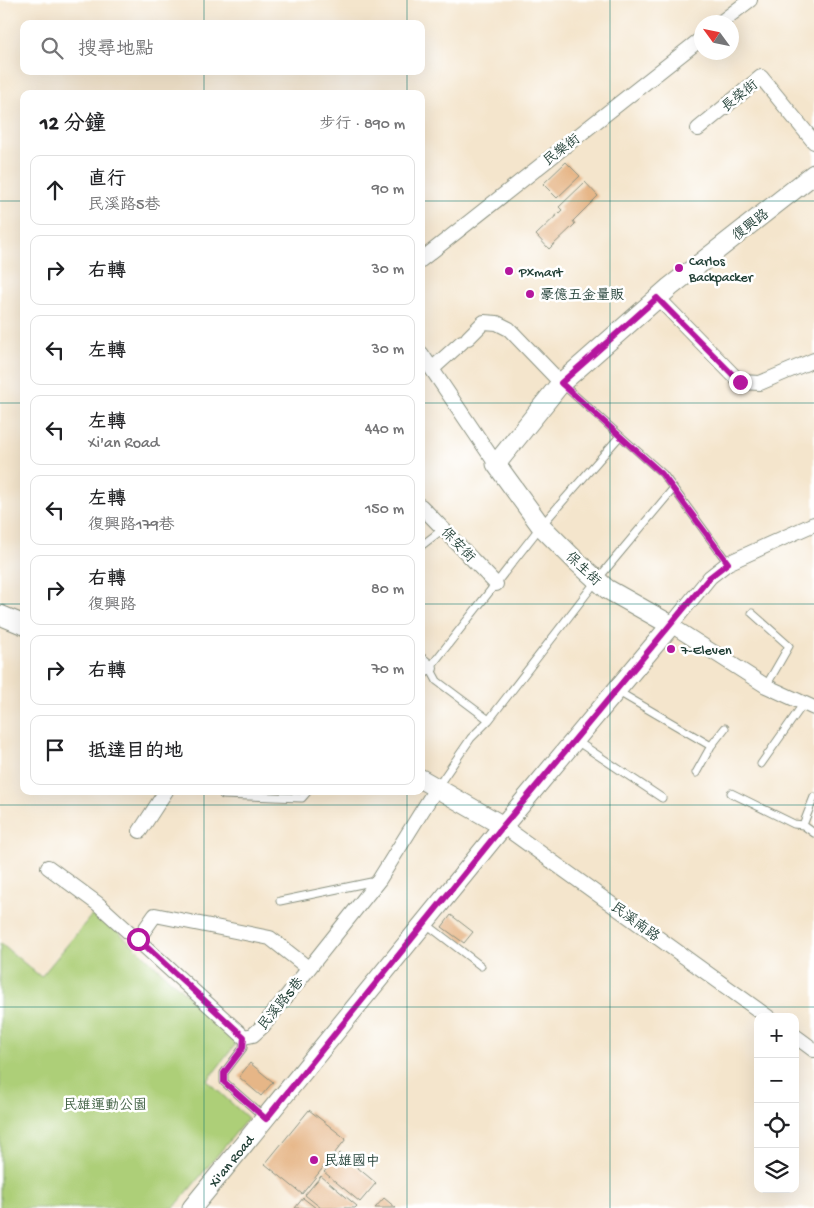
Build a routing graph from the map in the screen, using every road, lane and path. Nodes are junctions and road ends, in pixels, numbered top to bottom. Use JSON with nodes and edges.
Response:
{"nodes":[{"id":1,"x":750,"y":0,"type":"edge"},
{"id":2,"x":730,"y":15,"type":"edge"},
{"id":3,"x":694,"y":44,"type":"edge"},
{"id":4,"x":698,"y":129,"type":"dead end"},
{"id":5,"x":814,"y":142,"type":"edge"},
{"id":6,"x":814,"y":174,"type":"edge"},
{"id":7,"x":425,"y":257,"type":"edge"},
{"id":8,"x":657,"y":298,"type":"junction"},
{"id":9,"x":425,"y":359,"type":"edge"},
{"id":10,"x":814,"y":360,"type":"edge"},
{"id":11,"x":432,"y":369,"type":"junction"},
{"id":12,"x":561,"y":383,"type":"junction"},
{"id":13,"x":620,"y":436,"type":"junction"},
{"id":14,"x":496,"y":464,"type":"junction"},
{"id":15,"x":673,"y":489,"type":"junction"},
{"id":16,"x":425,"y":510,"type":"edge"},
{"id":17,"x":814,"y":524,"type":"edge"},
{"id":18,"x":541,"y":526,"type":"junction"},
{"id":19,"x":444,"y":529,"type":"junction"},
{"id":20,"x":425,"y":543,"type":"edge"},
{"id":21,"x":728,"y":563,"type":"junction"},
{"id":22,"x":597,"y":580,"type":"junction"},
{"id":23,"x":496,"y":584,"type":"junction"},
{"id":24,"x":752,"y":613,"type":"dead end"},
{"id":25,"x":0,"y":614,"type":"edge"},
{"id":26,"x":20,"y":623,"type":"edge"},
{"id":27,"x":671,"y":626,"type":"junction"},
{"id":28,"x":425,"y":669,"type":"edge"},
{"id":29,"x":425,"y":671,"type":"edge"},
{"id":30,"x":766,"y":686,"type":"junction"},
{"id":31,"x":616,"y":691,"type":"junction"},
{"id":32,"x":809,"y":706,"type":"edge"},
{"id":33,"x":489,"y":720,"type":"junction"},
{"id":34,"x":725,"y":728,"type":"dead end"},
{"id":35,"x":575,"y":740,"type":"junction"},
{"id":36,"x":711,"y":746,"type":"junction"},
{"id":37,"x":761,"y":764,"type":"dead end"},
{"id":38,"x":696,"y":773,"type":"dead end"},
{"id":39,"x":429,"y":783,"type":"edge"},
{"id":40,"x":731,"y":793,"type":"dead end"},
{"id":41,"x":163,"y":795,"type":"edge"},
{"id":42,"x":223,"y":795,"type":"dead end"},
{"id":43,"x":305,"y":795,"type":"edge"},
{"id":44,"x":423,"y":795,"type":"edge"},
{"id":45,"x":814,"y":797,"type":"edge"},
{"id":46,"x":662,"y":798,"type":"dead end"},
{"id":47,"x":803,"y":825,"type":"junction"},
{"id":48,"x":503,"y":826,"type":"junction"},
{"id":49,"x":140,"y":831,"type":"dead end"},
{"id":50,"x":814,"y":833,"type":"edge"},
{"id":51,"x":48,"y":867,"type":"dead end"},
{"id":52,"x":379,"y":880,"type":"junction"},
{"id":53,"x":280,"y":901,"type":"dead end"},
{"id":54,"x":424,"y":923,"type":"junction"},
{"id":55,"x":138,"y":939,"type":"junction"},
{"id":56,"x":481,"y":966,"type":"dead end"},
{"id":57,"x":308,"y":968,"type":"junction"},
{"id":58,"x":762,"y":1013,"type":"edge"},
{"id":59,"x":244,"y":1037,"type":"junction"},
{"id":60,"x":799,"y":1039,"type":"edge"},
{"id":61,"x":814,"y":1050,"type":"edge"},
{"id":62,"x":266,"y":1119,"type":"junction"},
{"id":63,"x":192,"y":1208,"type":"edge"}],
"edges":[{"from":1,"to":2,"type":"street"},
{"from":3,"to":7,"type":"street","name":"民樂街"},
{"from":4,"to":5,"type":"street","name":"長榮街"},
{"from":6,"to":8,"type":"street","name":"復興路"},
{"from":8,"to":10,"type":"street"},
{"from":8,"to":12,"type":"street","name":"復興路"},
{"from":9,"to":11,"type":"street","name":"保生街"},
{"from":11,"to":12,"type":"street"},
{"from":11,"to":14,"type":"street","name":"保生街"},
{"from":12,"to":13,"type":"lane"},
{"from":12,"to":14,"type":"street","name":"復興路"},
{"from":13,"to":15,"type":"lane"},
{"from":13,"to":18,"type":"lane"},
{"from":14,"to":18,"type":"street","name":"保生街"},
{"from":15,"to":21,"type":"lane"},
{"from":15,"to":22,"type":"lane"},
{"from":16,"to":19,"type":"street","name":"保安街"},
{"from":17,"to":21,"type":"street","name":"Xi'an Road"},
{"from":18,"to":22,"type":"street","name":"保生街"},
{"from":18,"to":23,"type":"lane"},
{"from":19,"to":20,"type":"lane"},
{"from":19,"to":23,"type":"street","name":"保安街"},
{"from":21,"to":27,"type":"street","name":"Xi'an Road"},
{"from":22,"to":27,"type":"street","name":"保生街"},
{"from":22,"to":33,"type":"lane"},
{"from":23,"to":28,"type":"lane"},
{"from":24,"to":30,"type":"lane"},
{"from":25,"to":26,"type":"street"},
{"from":27,"to":30,"type":"street","name":"保生街"},
{"from":27,"to":31,"type":"street","name":"Xi'an Road"},
{"from":29,"to":33,"type":"lane"},
{"from":30,"to":32,"type":"street","name":"保生街"},
{"from":31,"to":35,"type":"street","name":"Xi'an Road"},
{"from":31,"to":36,"type":"lane"},
{"from":32,"to":37,"type":"lane"},
{"from":33,"to":39,"type":"lane"},
{"from":34,"to":36,"type":"lane"},
{"from":35,"to":46,"type":"lane"},
{"from":35,"to":48,"type":"street","name":"Xi'an Road"},
{"from":36,"to":38,"type":"lane"},
{"from":39,"to":48,"type":"street"},
{"from":40,"to":47,"type":"lane"},
{"from":41,"to":49,"type":"street"},
{"from":42,"to":43,"type":"lane"},
{"from":44,"to":52,"type":"street","name":"民溪路5巷"},
{"from":45,"to":47,"type":"lane"},
{"from":47,"to":50,"type":"lane"},
{"from":48,"to":54,"type":"street","name":"Xi'an Road"},
{"from":48,"to":58,"type":"street","name":"民溪南路"},
{"from":51,"to":55,"type":"street","name":"民溪路5巷"},
{"from":52,"to":53,"type":"lane"},
{"from":52,"to":57,"type":"street","name":"民溪路5巷"},
{"from":54,"to":56,"type":"lane"},
{"from":54,"to":62,"type":"street","name":"Xi'an Road"},
{"from":55,"to":57,"type":"street","name":"民溪路5巷"},
{"from":55,"to":59,"type":"street","name":"民溪路5巷"},
{"from":57,"to":59,"type":"street","name":"民溪路5巷"},
{"from":59,"to":62,"type":"lane"},
{"from":60,"to":61,"type":"street"},
{"from":62,"to":63,"type":"street","name":"Xi'an Road"}]}
